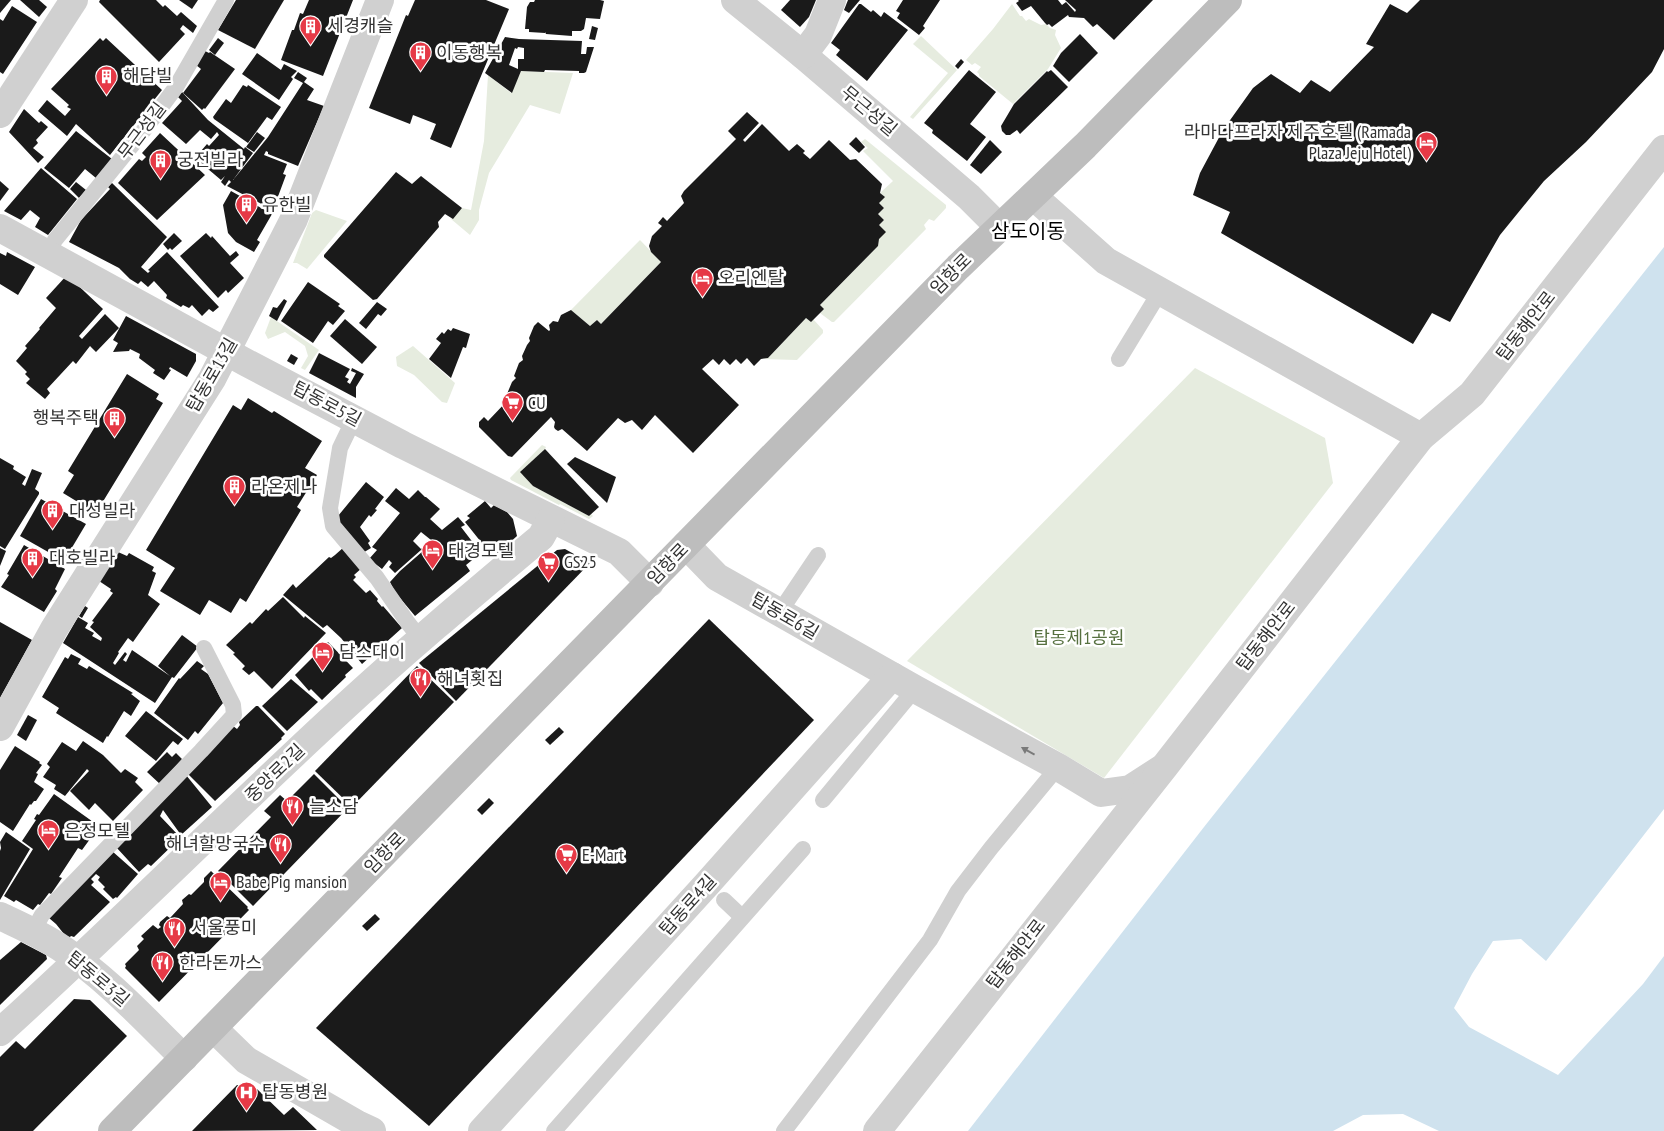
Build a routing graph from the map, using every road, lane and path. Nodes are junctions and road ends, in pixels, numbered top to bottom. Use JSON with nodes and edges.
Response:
{"nodes":[{"id":1,"x":74,"y":0,"type":"edge"},
{"id":2,"x":226,"y":0,"type":"edge"},
{"id":3,"x":380,"y":0,"type":"edge"},
{"id":4,"x":735,"y":0,"type":"edge"},
{"id":5,"x":832,"y":0,"type":"edge"},
{"id":6,"x":1228,"y":0,"type":"edge"},
{"id":7,"x":803,"y":55,"type":"junction"},
{"id":8,"x":7,"y":86,"type":"edge"},
{"id":9,"x":0,"y":114,"type":"edge"},
{"id":10,"x":1664,"y":149,"type":"edge"},
{"id":11,"x":1033,"y":196,"type":"junction"},
{"id":12,"x":999,"y":227,"type":"junction"},
{"id":13,"x":0,"y":228,"type":"edge"},
{"id":14,"x":48,"y":254,"type":"junction"},
{"id":15,"x":1161,"y":290,"type":"junction"},
{"id":16,"x":227,"y":351,"type":"junction"},
{"id":17,"x":1119,"y":359,"type":"dead end"},
{"id":18,"x":354,"y":419,"type":"junction"},
{"id":19,"x":1421,"y":437,"type":"junction"},
{"id":20,"x":551,"y":518,"type":"junction"},
{"id":21,"x":686,"y":545,"type":"junction"},
{"id":22,"x":818,"y":555,"type":"dead end"},
{"id":23,"x":650,"y":583,"type":"junction"},
{"id":24,"x":779,"y":613,"type":"junction"},
{"id":25,"x":420,"y":638,"type":"junction"},
{"id":26,"x":204,"y":648,"type":"dead end"},
{"id":27,"x":892,"y":676,"type":"junction"},
{"id":28,"x":915,"y":689,"type":"junction"},
{"id":29,"x":0,"y":727,"type":"edge"},
{"id":30,"x":1165,"y":766,"type":"junction"},
{"id":31,"x":1058,"y":767,"type":"junction"},
{"id":32,"x":823,"y":800,"type":"dead end"},
{"id":33,"x":803,"y":849,"type":"dead end"},
{"id":34,"x":724,"y":900,"type":"dead end"},
{"id":35,"x":0,"y":916,"type":"edge"},
{"id":36,"x":742,"y":917,"type":"junction"},
{"id":37,"x":33,"y":931,"type":"junction"},
{"id":38,"x":78,"y":961,"type":"junction"},
{"id":39,"x":213,"y":1028,"type":"junction"},
{"id":40,"x":0,"y":1032,"type":"edge"},
{"id":41,"x":184,"y":1058,"type":"junction"},
{"id":42,"x":359,"y":1129,"type":"edge"},
{"id":43,"x":112,"y":1131,"type":"edge"},
{"id":44,"x":482,"y":1131,"type":"edge"},
{"id":45,"x":554,"y":1131,"type":"edge"},
{"id":46,"x":784,"y":1131,"type":"edge"},
{"id":47,"x":877,"y":1131,"type":"edge"}],
"edges":[{"from":1,"to":8,"type":"street"},
{"from":2,"to":14,"type":"lane","name":"무근성길"},
{"from":3,"to":16,"type":"street","name":"탑동로13길"},
{"from":4,"to":7,"type":"street","name":"무근성길"},
{"from":5,"to":7,"type":"street"},
{"from":6,"to":11,"type":"main road","name":"임항로"},
{"from":7,"to":12,"type":"street","name":"무근성길"},
{"from":8,"to":9,"type":"street"},
{"from":10,"to":19,"type":"street","name":"탑동해안로"},
{"from":11,"to":12,"type":"main road","name":"임항로"},
{"from":11,"to":15,"type":"street"},
{"from":12,"to":21,"type":"main road","name":"임항로"},
{"from":13,"to":14,"type":"street","name":"탑동로5길"},
{"from":14,"to":16,"type":"street","name":"탑동로5길"},
{"from":15,"to":17,"type":"lane"},
{"from":15,"to":19,"type":"street"},
{"from":16,"to":18,"type":"street","name":"탑동로5길"},
{"from":16,"to":29,"type":"street","name":"탑동로13길"},
{"from":18,"to":20,"type":"street","name":"탑동로5길"},
{"from":18,"to":25,"type":"lane"},
{"from":19,"to":30,"type":"street","name":"탑동해안로"},
{"from":20,"to":23,"type":"street","name":"탑동로5길"},
{"from":20,"to":25,"type":"street","name":"중앙로2길"},
{"from":21,"to":23,"type":"main road","name":"임항로"},
{"from":21,"to":24,"type":"street","name":"탑동로6길"},
{"from":22,"to":24,"type":"lane"},
{"from":23,"to":39,"type":"main road","name":"임항로"},
{"from":24,"to":27,"type":"street","name":"탑동로6길"},
{"from":25,"to":38,"type":"street","name":"중앙로2길"},
{"from":26,"to":37,"type":"lane"},
{"from":27,"to":28,"type":"street","name":"탑동로6길"},
{"from":27,"to":44,"type":"street","name":"탑동로4길"},
{"from":31,"to":28,"type":"street","name":"탑동로6길","one_way":true},
{"from":28,"to":32,"type":"lane"},
{"from":30,"to":31,"type":"street","name":"탑동로6길"},
{"from":30,"to":47,"type":"street","name":"탑동해안로"},
{"from":31,"to":46,"type":"lane"},
{"from":33,"to":36,"type":"lane"},
{"from":34,"to":36,"type":"lane"},
{"from":35,"to":37,"type":"street","name":"탑동로3길"},
{"from":36,"to":45,"type":"lane"},
{"from":37,"to":38,"type":"street","name":"탑동로3길"},
{"from":38,"to":40,"type":"street","name":"중앙로2길"},
{"from":38,"to":41,"type":"street","name":"탑동로3길"},
{"from":39,"to":41,"type":"main road","name":"임항로"},
{"from":39,"to":42,"type":"street"},
{"from":41,"to":43,"type":"main road","name":"임항로"}]}
